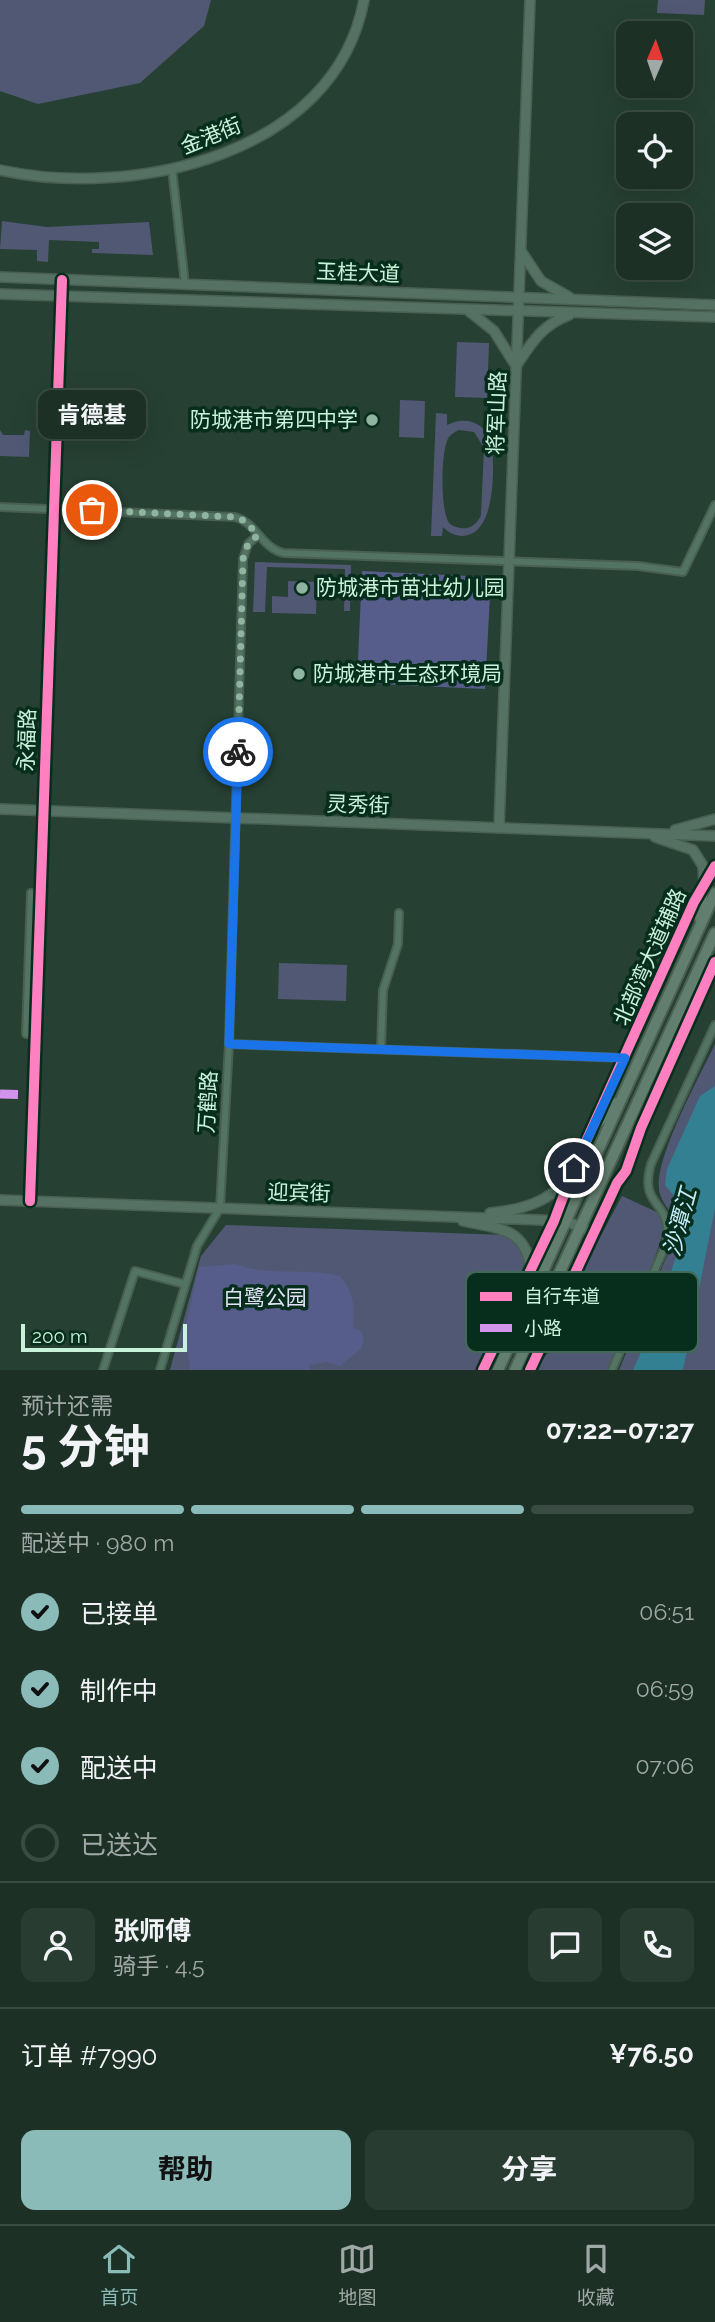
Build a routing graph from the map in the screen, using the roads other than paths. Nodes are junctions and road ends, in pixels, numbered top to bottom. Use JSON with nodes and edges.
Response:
{"nodes":[{"id":1,"x":364,"y":0,"type":"edge"},
{"id":2,"x":530,"y":0,"type":"edge"},
{"id":3,"x":172,"y":169,"type":"junction"},
{"id":4,"x":0,"y":170,"type":"edge"},
{"id":5,"x":521,"y":251,"type":"junction"},
{"id":6,"x":0,"y":277,"type":"edge"},
{"id":7,"x":62,"y":280,"type":"junction"},
{"id":8,"x":185,"y":284,"type":"junction"},
{"id":9,"x":0,"y":294,"type":"edge"},
{"id":10,"x":62,"y":296,"type":"junction"},
{"id":11,"x":519,"y":297,"type":"junction"},
{"id":12,"x":574,"y":299,"type":"junction"},
{"id":13,"x":715,"y":305,"type":"edge"},
{"id":14,"x":468,"y":310,"type":"junction"},
{"id":15,"x":518,"y":311,"type":"junction"},
{"id":16,"x":574,"y":313,"type":"junction"},
{"id":17,"x":715,"y":317,"type":"edge"},
{"id":18,"x":516,"y":366,"type":"junction"},
{"id":19,"x":715,"y":505,"type":"edge"},
{"id":20,"x":0,"y":507,"type":"edge"},
{"id":21,"x":54,"y":509,"type":"junction"},
{"id":22,"x":258,"y":535,"type":"junction"},
{"id":23,"x":509,"y":560,"type":"junction"},
{"id":24,"x":0,"y":809,"type":"edge"},
{"id":25,"x":44,"y":811,"type":"junction"},
{"id":26,"x":236,"y":818,"type":"junction"},
{"id":27,"x":715,"y":819,"type":"edge"},
{"id":28,"x":499,"y":828,"type":"junction"},
{"id":29,"x":642,"y":833,"type":"junction"},
{"id":30,"x":715,"y":836,"type":"edge"},
{"id":31,"x":715,"y":866,"type":"edge"},
{"id":32,"x":703,"y":886,"type":"junction"},
{"id":33,"x":715,"y":893,"type":"edge"},
{"id":34,"x":399,"y":913,"type":"dead end"},
{"id":35,"x":699,"y":928,"type":"junction"},
{"id":36,"x":715,"y":933,"type":"edge"},
{"id":37,"x":715,"y":942,"type":"edge"},
{"id":38,"x":706,"y":952,"type":"junction"},
{"id":39,"x":715,"y":962,"type":"edge"},
{"id":40,"x":649,"y":1007,"type":"junction"},
{"id":41,"x":661,"y":1012,"type":"junction"},
{"id":42,"x":715,"y":1025,"type":"edge"},
{"id":43,"x":229,"y":1044,"type":"junction"},
{"id":44,"x":381,"y":1049,"type":"junction"},
{"id":45,"x":625,"y":1058,"type":"junction"},
{"id":46,"x":623,"y":1096,"type":"junction"},
{"id":47,"x":593,"y":1128,"type":"junction"},
{"id":48,"x":574,"y":1168,"type":"junction"},
{"id":49,"x":0,"y":1200,"type":"edge"},
{"id":50,"x":30,"y":1201,"type":"junction"},
{"id":51,"x":220,"y":1208,"type":"junction"},
{"id":52,"x":437,"y":1215,"type":"junction"},
{"id":53,"x":462,"y":1216,"type":"junction"},
{"id":54,"x":560,"y":1221,"type":"junction"},
{"id":55,"x":580,"y":1227,"type":"junction"},
{"id":56,"x":594,"y":1233,"type":"junction"},
{"id":57,"x":530,"y":1269,"type":"junction"},
{"id":58,"x":529,"y":1272,"type":"edge"},
{"id":59,"x":530,"y":1272,"type":"edge"},
{"id":60,"x":540,"y":1272,"type":"edge"},
{"id":61,"x":560,"y":1272,"type":"edge"},
{"id":62,"x":576,"y":1272,"type":"edge"},
{"id":63,"x":653,"y":1272,"type":"edge"},
{"id":64,"x":184,"y":1284,"type":"junction"},
{"id":65,"x":491,"y":1352,"type":"edge"},
{"id":66,"x":506,"y":1352,"type":"edge"},
{"id":67,"x":523,"y":1352,"type":"edge"},
{"id":68,"x":538,"y":1352,"type":"edge"},
{"id":69,"x":619,"y":1352,"type":"edge"},
{"id":70,"x":103,"y":1370,"type":"edge"},
{"id":71,"x":160,"y":1370,"type":"edge"},
{"id":72,"x":483,"y":1370,"type":"edge"},
{"id":73,"x":498,"y":1370,"type":"edge"},
{"id":74,"x":515,"y":1370,"type":"edge"},
{"id":75,"x":530,"y":1370,"type":"edge"},
{"id":76,"x":612,"y":1370,"type":"edge"}],
"edges":[{"from":1,"to":3,"type":"main road","name":"金港街"},
{"from":2,"to":5,"type":"main road","name":"将军山路"},
{"from":3,"to":4,"type":"main road","name":"金港街"},
{"from":3,"to":8,"type":"street"},
{"from":5,"to":11,"type":"main road","name":"将军山路"},
{"from":5,"to":12,"type":"main road"},
{"from":6,"to":7,"type":"main road","name":"玉桂大道"},
{"from":7,"to":8,"type":"main road","name":"玉桂大道"},
{"from":7,"to":10,"type":"main road","name":"永福路"},
{"from":8,"to":11,"type":"main road","name":"玉桂大道"},
{"from":9,"to":10,"type":"main road","name":"玉桂大道"},
{"from":10,"to":14,"type":"main road","name":"玉桂大道"},
{"from":10,"to":21,"type":"main road","name":"永福路"},
{"from":11,"to":12,"type":"main road","name":"玉桂大道"},
{"from":11,"to":15,"type":"main road","name":"将军山路"},
{"from":12,"to":13,"type":"main road","name":"玉桂大道"},
{"from":14,"to":15,"type":"main road","name":"玉桂大道"},
{"from":14,"to":18,"type":"main road"},
{"from":15,"to":16,"type":"main road","name":"玉桂大道"},
{"from":15,"to":18,"type":"main road","name":"将军山路"},
{"from":16,"to":17,"type":"main road","name":"玉桂大道"},
{"from":16,"to":18,"type":"main road"},
{"from":18,"to":23,"type":"main road","name":"将军山路"},
{"from":19,"to":23,"type":"street"},
{"from":20,"to":21,"type":"street"},
{"from":21,"to":22,"type":"street"},
{"from":21,"to":25,"type":"main road","name":"永福路"},
{"from":22,"to":23,"type":"street"},
{"from":22,"to":26,"type":"street","name":"万鹤路"},
{"from":23,"to":28,"type":"main road","name":"将军山路"},
{"from":24,"to":25,"type":"main road","name":"灵秀街"},
{"from":25,"to":26,"type":"main road","name":"灵秀街"},
{"from":25,"to":50,"type":"main road","name":"永福路"},
{"from":26,"to":28,"type":"main road","name":"灵秀街"},
{"from":26,"to":43,"type":"street","name":"万鹤路"},
{"from":27,"to":29,"type":"main road"},
{"from":28,"to":29,"type":"main road","name":"灵秀街"},
{"from":29,"to":30,"type":"main road","name":"灵秀街"},
{"from":29,"to":32,"type":"main road"},
{"from":31,"to":32,"type":"main road","name":"北部湾大道辅路"},
{"from":32,"to":35,"type":"highway"},
{"from":32,"to":40,"type":"main road","name":"北部湾大道辅路"},
{"from":33,"to":35,"type":"highway"},
{"from":34,"to":44,"type":"street"},
{"from":35,"to":41,"type":"highway"},
{"from":36,"to":38,"type":"highway"},
{"from":37,"to":38,"type":"highway"},
{"from":38,"to":55,"type":"highway"},
{"from":39,"to":56,"type":"main road"},
{"from":40,"to":41,"type":"highway"},
{"from":40,"to":45,"type":"main road","name":"北部湾大道辅路"},
{"from":41,"to":46,"type":"highway"},
{"from":42,"to":63,"type":"street"},
{"from":43,"to":44,"type":"street"},
{"from":43,"to":51,"type":"street","name":"万鹤路"},
{"from":44,"to":45,"type":"street"},
{"from":45,"to":47,"type":"main road","name":"北部湾大道辅路"},
{"from":46,"to":47,"type":"highway"},
{"from":46,"to":54,"type":"highway"},
{"from":47,"to":48,"type":"main road","name":"北部湾大道辅路"},
{"from":48,"to":53,"type":"main road"},
{"from":48,"to":54,"type":"main road","name":"北部湾大道辅路"},
{"from":49,"to":50,"type":"main road","name":"迎宾街"},
{"from":50,"to":51,"type":"main road","name":"迎宾街"},
{"from":51,"to":52,"type":"main road","name":"迎宾街"},
{"from":51,"to":64,"type":"street","name":"万鹤路"},
{"from":52,"to":53,"type":"main road","name":"迎宾街"},
{"from":52,"to":57,"type":"main road"},
{"from":53,"to":54,"type":"main road","name":"迎宾街"},
{"from":54,"to":55,"type":"main road","name":"迎宾街"},
{"from":54,"to":57,"type":"main road","name":"北部湾大道辅路"},
{"from":54,"to":60,"type":"highway"},
{"from":55,"to":56,"type":"main road","name":"迎宾街"},
{"from":55,"to":61,"type":"highway"},
{"from":56,"to":62,"type":"main road"},
{"from":57,"to":58,"type":"main road","name":"北部湾大道辅路"},
{"from":57,"to":59,"type":"highway"},
{"from":64,"to":70,"type":"street"},
{"from":64,"to":71,"type":"street","name":"万鹤路"},
{"from":65,"to":72,"type":"main road","name":"北部湾大道辅路"},
{"from":66,"to":73,"type":"highway"},
{"from":67,"to":74,"type":"highway"},
{"from":68,"to":75,"type":"main road"},
{"from":69,"to":76,"type":"street"}]}
